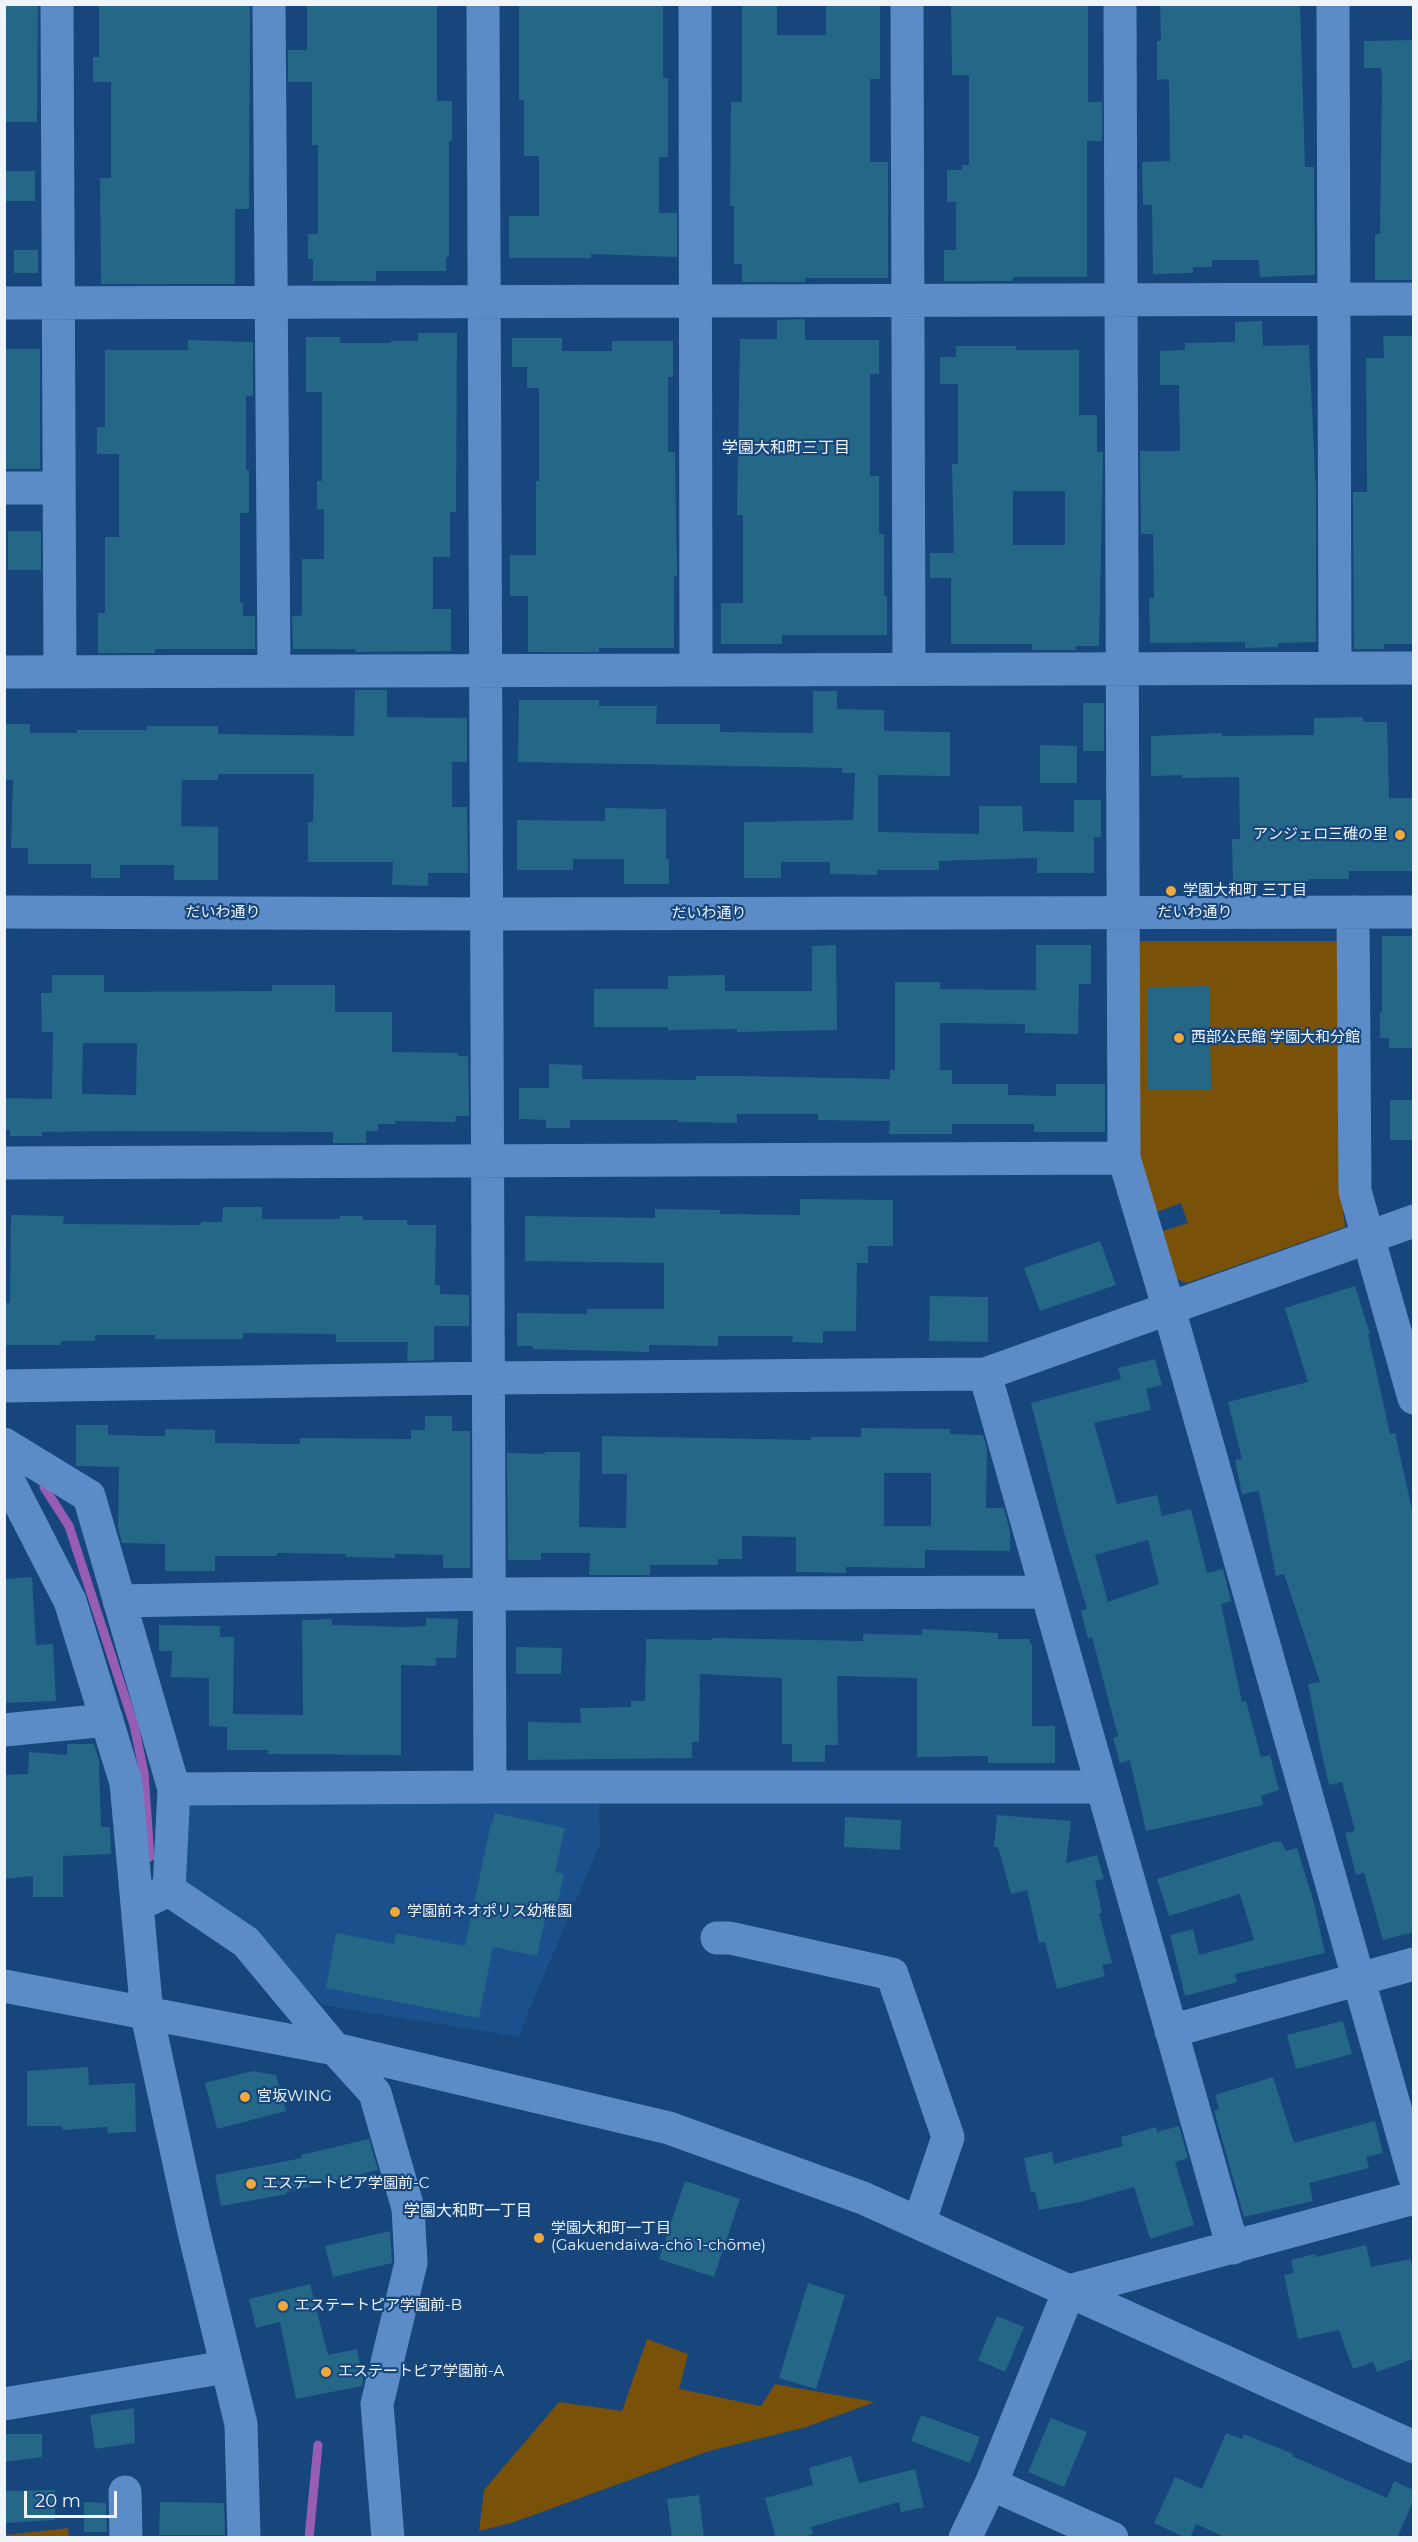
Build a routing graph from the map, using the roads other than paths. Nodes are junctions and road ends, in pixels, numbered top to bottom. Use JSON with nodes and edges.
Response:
{"nodes":[{"id":1,"x":57,"y":4,"type":"edge"},
{"id":2,"x":269,"y":4,"type":"edge"},
{"id":3,"x":483,"y":4,"type":"edge"},
{"id":4,"x":695,"y":4,"type":"edge"},
{"id":5,"x":907,"y":4,"type":"edge"},
{"id":6,"x":1120,"y":4,"type":"edge"},
{"id":7,"x":1333,"y":4,"type":"edge"},
{"id":8,"x":1334,"y":299,"type":"junction"},
{"id":9,"x":1413,"y":299,"type":"edge"},
{"id":10,"x":908,"y":300,"type":"junction"},
{"id":11,"x":1121,"y":300,"type":"junction"},
{"id":12,"x":696,"y":301,"type":"junction"},
{"id":13,"x":271,"y":302,"type":"junction"},
{"id":14,"x":484,"y":302,"type":"junction"},
{"id":15,"x":4,"y":303,"type":"edge"},
{"id":16,"x":58,"y":303,"type":"junction"},
{"id":17,"x":4,"y":488,"type":"edge"},
{"id":18,"x":59,"y":488,"type":"junction"},
{"id":19,"x":1335,"y":668,"type":"junction"},
{"id":20,"x":1413,"y":668,"type":"edge"},
{"id":21,"x":909,"y":669,"type":"junction"},
{"id":22,"x":1122,"y":669,"type":"junction"},
{"id":23,"x":486,"y":670,"type":"junction"},
{"id":24,"x":696,"y":670,"type":"junction"},
{"id":25,"x":273,"y":671,"type":"junction"},
{"id":26,"x":4,"y":672,"type":"edge"},
{"id":27,"x":60,"y":672,"type":"junction"},
{"id":28,"x":4,"y":912,"type":"edge"},
{"id":29,"x":1353,"y":912,"type":"junction"},
{"id":30,"x":1413,"y":912,"type":"edge"},
{"id":31,"x":486,"y":914,"type":"junction"},
{"id":32,"x":1123,"y":914,"type":"junction"},
{"id":33,"x":1124,"y":1158,"type":"junction"},
{"id":34,"x":488,"y":1160,"type":"junction"},
{"id":35,"x":4,"y":1163,"type":"edge"},
{"id":36,"x":1413,"y":1221,"type":"edge"},
{"id":37,"x":1368,"y":1236,"type":"junction"},
{"id":38,"x":1169,"y":1309,"type":"junction"},
{"id":39,"x":985,"y":1374,"type":"junction"},
{"id":40,"x":489,"y":1378,"type":"junction"},
{"id":41,"x":4,"y":1386,"type":"edge"},
{"id":42,"x":1413,"y":1398,"type":"edge"},
{"id":43,"x":4,"y":1444,"type":"edge"},
{"id":44,"x":4,"y":1472,"type":"edge"},
{"id":45,"x":19,"y":1532,"type":"edge"},
{"id":46,"x":1046,"y":1592,"type":"junction"},
{"id":47,"x":489,"y":1594,"type":"junction"},
{"id":48,"x":119,"y":1601,"type":"junction"},
{"id":49,"x":107,"y":1720,"type":"junction"},
{"id":50,"x":4,"y":1730,"type":"edge"},
{"id":51,"x":490,"y":1787,"type":"junction"},
{"id":52,"x":1101,"y":1787,"type":"junction"},
{"id":53,"x":174,"y":1789,"type":"junction"},
{"id":54,"x":169,"y":1890,"type":"junction"},
{"id":55,"x":138,"y":1905,"type":"junction"},
{"id":56,"x":717,"y":1938,"type":"dead end"},
{"id":57,"x":1413,"y":1964,"type":"edge"},
{"id":58,"x":1358,"y":1980,"type":"junction"},
{"id":59,"x":4,"y":1986,"type":"edge"},
{"id":60,"x":147,"y":2015,"type":"junction"},
{"id":61,"x":1170,"y":2031,"type":"junction"},
{"id":62,"x":335,"y":2049,"type":"junction"},
{"id":63,"x":1413,"y":2175,"type":"edge"},
{"id":64,"x":1413,"y":2198,"type":"edge"},
{"id":65,"x":919,"y":2223,"type":"junction"},
{"id":66,"x":1233,"y":2247,"type":"junction"},
{"id":67,"x":1069,"y":2291,"type":"junction"},
{"id":68,"x":226,"y":2367,"type":"junction"},
{"id":69,"x":4,"y":2404,"type":"edge"},
{"id":70,"x":1413,"y":2447,"type":"edge"},
{"id":71,"x":992,"y":2484,"type":"junction"},
{"id":72,"x":125,"y":2492,"type":"dead end"},
{"id":73,"x":126,"y":2538,"type":"edge"},
{"id":74,"x":244,"y":2538,"type":"edge"},
{"id":75,"x":388,"y":2538,"type":"edge"},
{"id":76,"x":965,"y":2538,"type":"edge"},
{"id":77,"x":1112,"y":2538,"type":"edge"}],
"edges":[{"from":1,"to":16,"type":"street"},
{"from":2,"to":13,"type":"street"},
{"from":3,"to":14,"type":"street"},
{"from":4,"to":12,"type":"street"},
{"from":5,"to":10,"type":"street"},
{"from":6,"to":11,"type":"street"},
{"from":7,"to":8,"type":"street"},
{"from":8,"to":9,"type":"street"},
{"from":8,"to":11,"type":"street"},
{"from":8,"to":19,"type":"street"},
{"from":10,"to":11,"type":"street"},
{"from":10,"to":12,"type":"street"},
{"from":10,"to":21,"type":"street"},
{"from":11,"to":22,"type":"street"},
{"from":12,"to":14,"type":"street"},
{"from":12,"to":24,"type":"street"},
{"from":13,"to":14,"type":"street"},
{"from":13,"to":16,"type":"street"},
{"from":13,"to":25,"type":"street"},
{"from":14,"to":23,"type":"street"},
{"from":15,"to":16,"type":"street"},
{"from":16,"to":18,"type":"street"},
{"from":17,"to":18,"type":"street"},
{"from":18,"to":27,"type":"street"},
{"from":19,"to":20,"type":"street"},
{"from":19,"to":22,"type":"street"},
{"from":21,"to":22,"type":"street"},
{"from":21,"to":24,"type":"street"},
{"from":22,"to":32,"type":"street"},
{"from":23,"to":24,"type":"street"},
{"from":23,"to":25,"type":"street"},
{"from":23,"to":31,"type":"street"},
{"from":25,"to":27,"type":"street"},
{"from":26,"to":27,"type":"street"},
{"from":28,"to":31,"type":"street","name":"だいわ通り"},
{"from":29,"to":30,"type":"street","name":"だいわ通り"},
{"from":29,"to":32,"type":"street","name":"だいわ通り"},
{"from":29,"to":37,"type":"street"},
{"from":31,"to":32,"type":"street","name":"だいわ通り"},
{"from":31,"to":34,"type":"street"},
{"from":32,"to":33,"type":"street"},
{"from":33,"to":34,"type":"street"},
{"from":33,"to":38,"type":"street"},
{"from":34,"to":35,"type":"street"},
{"from":34,"to":40,"type":"street"},
{"from":36,"to":37,"type":"street"},
{"from":37,"to":38,"type":"street"},
{"from":37,"to":42,"type":"street"},
{"from":38,"to":39,"type":"street"},
{"from":38,"to":58,"type":"street"},
{"from":39,"to":40,"type":"street"},
{"from":39,"to":46,"type":"street"},
{"from":40,"to":41,"type":"street"},
{"from":40,"to":47,"type":"street"},
{"from":43,"to":48,"type":"street"},
{"from":44,"to":45,"type":"street"},
{"from":45,"to":49,"type":"street"},
{"from":46,"to":47,"type":"street"},
{"from":46,"to":52,"type":"street"},
{"from":47,"to":48,"type":"street"},
{"from":47,"to":51,"type":"street"},
{"from":48,"to":53,"type":"street"},
{"from":49,"to":50,"type":"street"},
{"from":49,"to":55,"type":"street"},
{"from":51,"to":52,"type":"street"},
{"from":51,"to":53,"type":"street"},
{"from":52,"to":61,"type":"street"},
{"from":53,"to":54,"type":"street"},
{"from":54,"to":55,"type":"street"},
{"from":54,"to":62,"type":"street"},
{"from":55,"to":60,"type":"street"},
{"from":56,"to":65,"type":"street"},
{"from":57,"to":58,"type":"street"},
{"from":58,"to":61,"type":"street"},
{"from":58,"to":63,"type":"street"},
{"from":59,"to":60,"type":"street"},
{"from":60,"to":62,"type":"street"},
{"from":60,"to":68,"type":"street"},
{"from":61,"to":66,"type":"street"},
{"from":62,"to":65,"type":"street"},
{"from":62,"to":75,"type":"street"},
{"from":64,"to":66,"type":"street"},
{"from":65,"to":67,"type":"street"},
{"from":66,"to":67,"type":"street"},
{"from":67,"to":70,"type":"street"},
{"from":67,"to":71,"type":"street"},
{"from":68,"to":69,"type":"street"},
{"from":68,"to":74,"type":"street"},
{"from":71,"to":76,"type":"street"},
{"from":71,"to":77,"type":"street"},
{"from":72,"to":73,"type":"street"}]}
